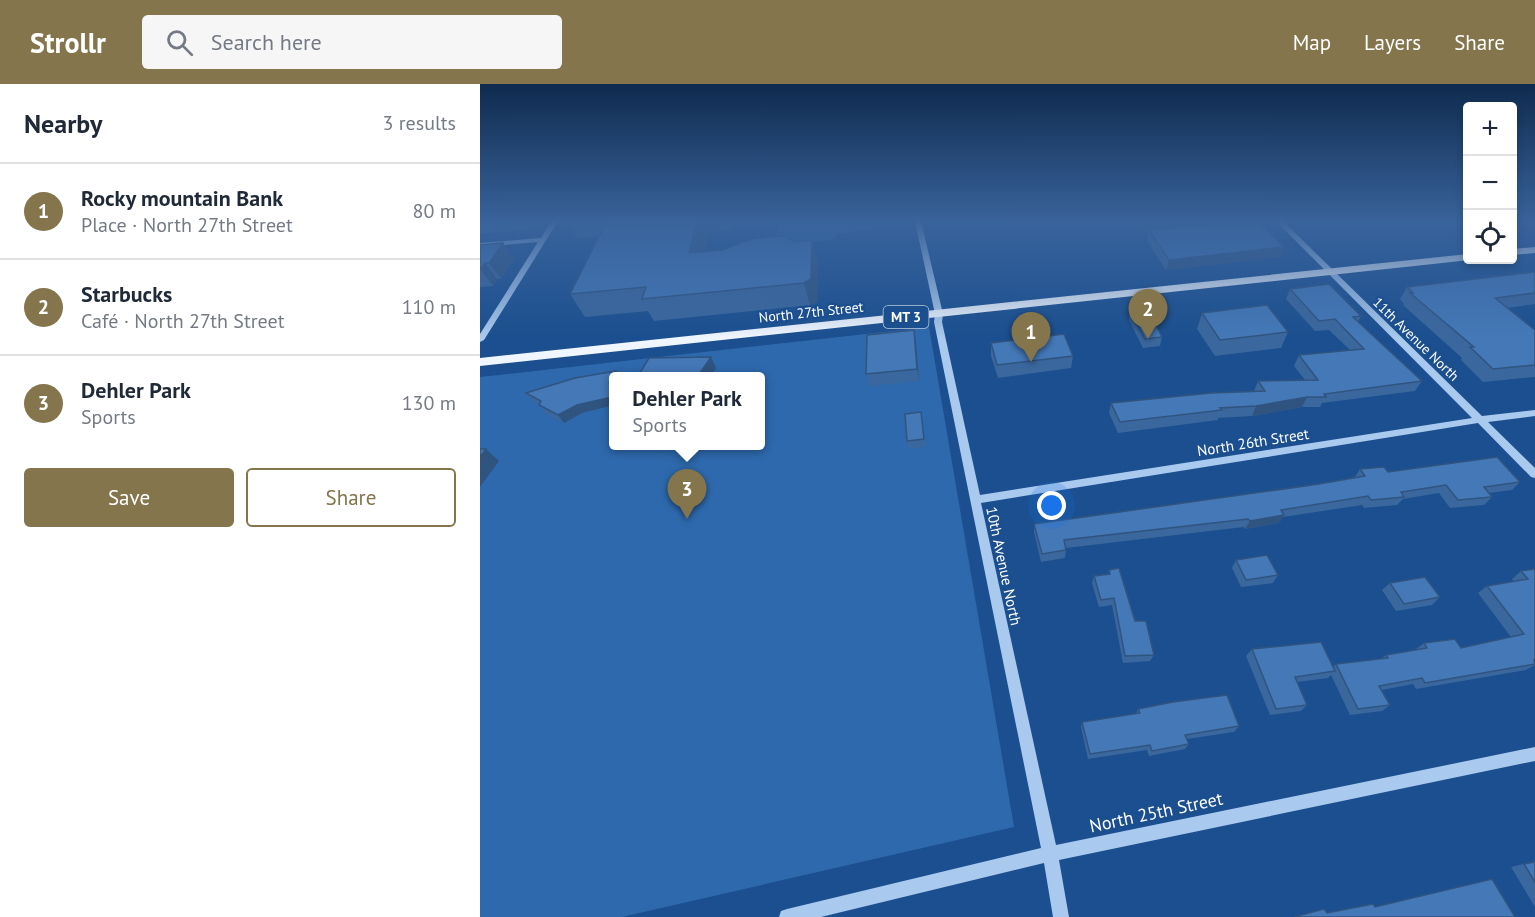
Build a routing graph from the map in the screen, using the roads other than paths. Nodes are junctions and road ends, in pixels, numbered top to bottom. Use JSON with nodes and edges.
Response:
{"nodes":[{"id":1,"x":530,"y":260,"type":"edge"},
{"id":2,"x":927,"y":260,"type":"edge"},
{"id":3,"x":1316,"y":260,"type":"edge"},
{"id":4,"x":1440,"y":260,"type":"edge"},
{"id":5,"x":1328,"y":272,"type":"junction"},
{"id":6,"x":939,"y":314,"type":"junction"},
{"id":7,"x":480,"y":340,"type":"edge"},
{"id":8,"x":480,"y":362,"type":"edge"},
{"id":9,"x":1535,"y":413,"type":"edge"},
{"id":10,"x":1479,"y":420,"type":"junction"},
{"id":11,"x":1535,"y":474,"type":"edge"},
{"id":12,"x":975,"y":500,"type":"junction"},
{"id":13,"x":1535,"y":754,"type":"edge"},
{"id":14,"x":1050,"y":854,"type":"junction"},
{"id":15,"x":787,"y":917,"type":"edge"},
{"id":16,"x":1061,"y":917,"type":"edge"}],
"edges":[{"from":1,"to":7,"type":"street"},
{"from":2,"to":6,"type":"street","name":"10th Avenue North"},
{"from":3,"to":5,"type":"street","name":"11th Avenue North"},
{"from":4,"to":5,"type":"main road","name":"North 27th Street","number":"MT 3"},
{"from":5,"to":6,"type":"main road","name":"North 27th Street","number":"MT 3"},
{"from":5,"to":10,"type":"street","name":"11th Avenue North"},
{"from":6,"to":8,"type":"main road","name":"North 27th Street","number":"MT 3"},
{"from":6,"to":12,"type":"street","name":"10th Avenue North"},
{"from":9,"to":10,"type":"street","name":"North 26th Street"},
{"from":10,"to":11,"type":"street","name":"11th Avenue North"},
{"from":10,"to":12,"type":"street","name":"North 26th Street"},
{"from":12,"to":14,"type":"street","name":"10th Avenue North"},
{"from":13,"to":14,"type":"street","name":"North 25th Street"},
{"from":14,"to":15,"type":"street","name":"North 25th Street"},
{"from":14,"to":16,"type":"street","name":"10th Avenue North"}]}
